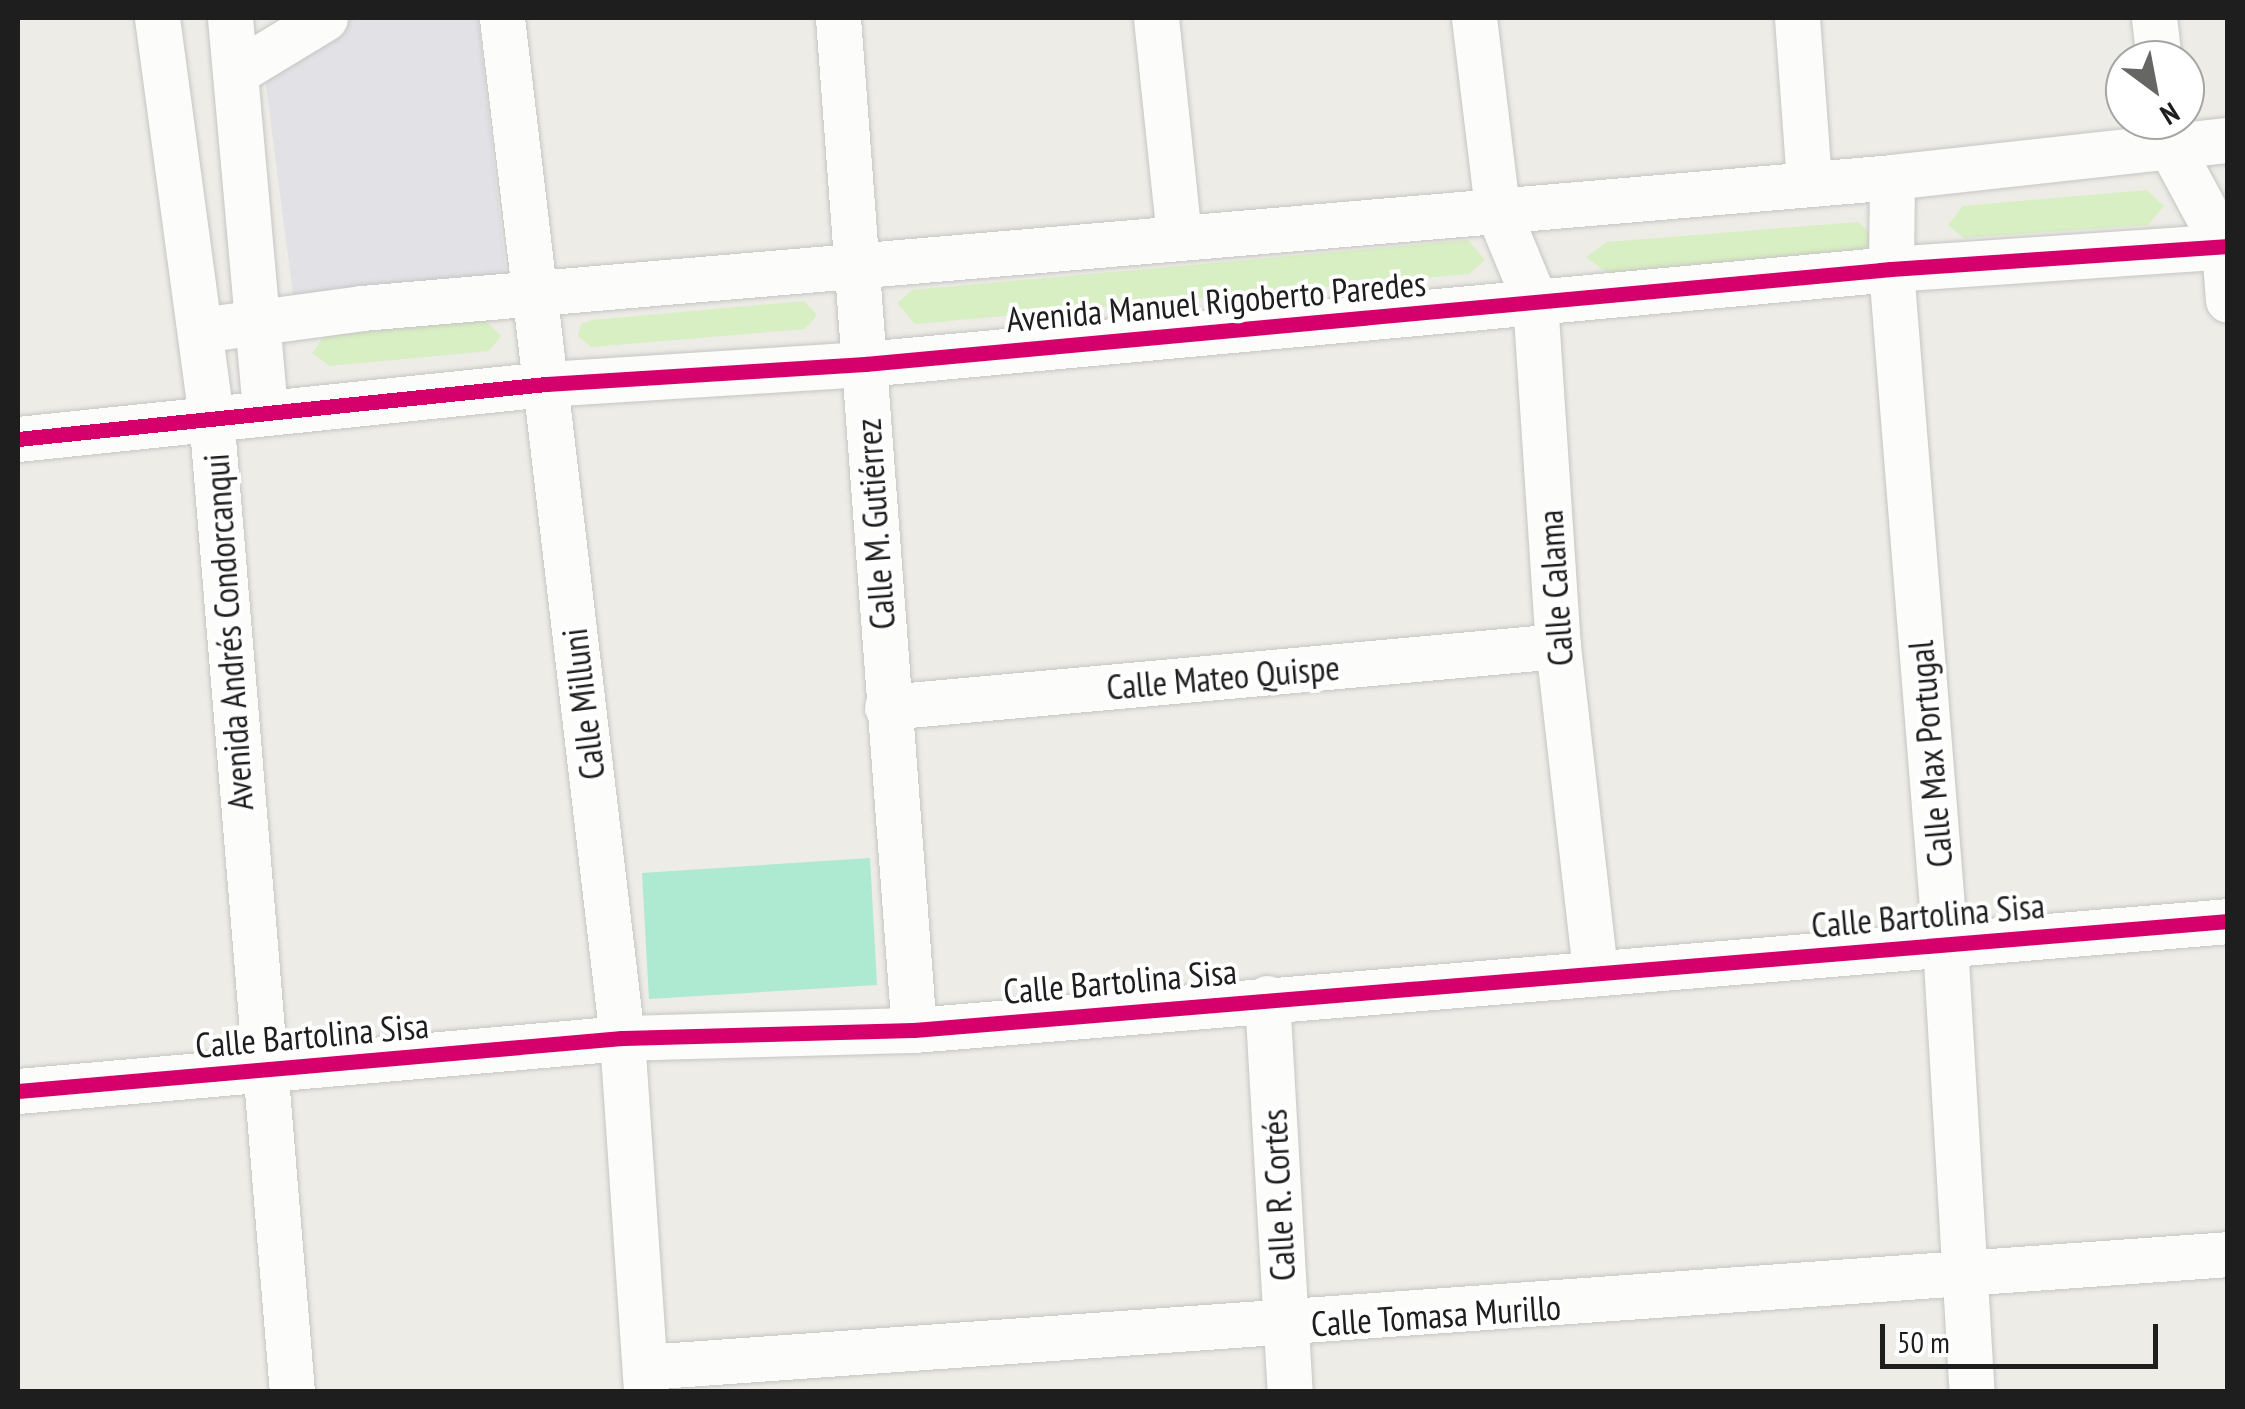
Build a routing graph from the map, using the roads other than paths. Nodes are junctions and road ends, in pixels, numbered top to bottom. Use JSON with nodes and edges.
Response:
{"nodes":[{"id":1,"x":156,"y":18,"type":"edge"},
{"id":2,"x":230,"y":18,"type":"edge"},
{"id":3,"x":325,"y":18,"type":"edge"},
{"id":4,"x":502,"y":18,"type":"edge"},
{"id":5,"x":838,"y":18,"type":"edge"},
{"id":6,"x":1156,"y":18,"type":"edge"},
{"id":7,"x":1474,"y":18,"type":"edge"},
{"id":8,"x":1797,"y":18,"type":"edge"},
{"id":9,"x":236,"y":72,"type":"junction"},
{"id":10,"x":2119,"y":140,"type":"edge"},
{"id":11,"x":2172,"y":140,"type":"edge"},
{"id":12,"x":1892,"y":177,"type":"junction"},
{"id":13,"x":1809,"y":183,"type":"junction"},
{"id":14,"x":1498,"y":210,"type":"junction"},
{"id":15,"x":1179,"y":238,"type":"junction"},
{"id":16,"x":2226,"y":246,"type":"edge"},
{"id":17,"x":855,"y":267,"type":"junction"},
{"id":18,"x":1891,"y":269,"type":"junction"},
{"id":19,"x":538,"y":293,"type":"junction"},
{"id":20,"x":2228,"y":300,"type":"edge"},
{"id":21,"x":1535,"y":302,"type":"junction"},
{"id":22,"x":260,"y":321,"type":"junction"},
{"id":23,"x":200,"y":330,"type":"junction"},
{"id":24,"x":865,"y":364,"type":"junction"},
{"id":25,"x":546,"y":384,"type":"junction"},
{"id":26,"x":265,"y":410,"type":"junction"},
{"id":27,"x":211,"y":416,"type":"junction"},
{"id":28,"x":18,"y":439,"type":"edge"},
{"id":29,"x":1558,"y":646,"type":"junction"},
{"id":30,"x":888,"y":708,"type":"junction"},
{"id":31,"x":2228,"y":921,"type":"edge"},
{"id":32,"x":1945,"y":944,"type":"junction"},
{"id":33,"x":1595,"y":972,"type":"junction"},
{"id":34,"x":1267,"y":998,"type":"junction"},
{"id":35,"x":914,"y":1030,"type":"junction"},
{"id":36,"x":622,"y":1038,"type":"junction"},
{"id":37,"x":262,"y":1069,"type":"junction"},
{"id":38,"x":18,"y":1091,"type":"edge"},
{"id":39,"x":2228,"y":1254,"type":"edge"},
{"id":40,"x":1963,"y":1275,"type":"junction"},
{"id":41,"x":1286,"y":1326,"type":"junction"},
{"id":42,"x":646,"y":1379,"type":"edge"},
{"id":43,"x":292,"y":1392,"type":"edge"},
{"id":44,"x":1290,"y":1392,"type":"edge"},
{"id":45,"x":1972,"y":1392,"type":"edge"}],
"edges":[{"from":1,"to":23,"type":"street","name":"Avenida Andrés Condorcanqui"},
{"from":2,"to":9,"type":"street","name":"Avenida Andrés Condorcanqui"},
{"from":3,"to":9,"type":"street"},
{"from":4,"to":19,"type":"street","name":"Calle Milluni"},
{"from":5,"to":17,"type":"street","name":"Calle M. Gutiérrez"},
{"from":6,"to":15,"type":"street"},
{"from":7,"to":14,"type":"street","name":"Calle Calama"},
{"from":8,"to":13,"type":"street"},
{"from":9,"to":22,"type":"street","name":"Avenida Andrés Condorcanqui"},
{"from":10,"to":12,"type":"street","name":"Avenida Manuel Rigoberto Paredes"},
{"from":11,"to":16,"type":"street"},
{"from":12,"to":13,"type":"street","name":"Avenida Manuel Rigoberto Paredes"},
{"from":12,"to":18,"type":"street","name":"Calle Max Portugal"},
{"from":13,"to":14,"type":"street","name":"Avenida Manuel Rigoberto Paredes"},
{"from":14,"to":15,"type":"street","name":"Avenida Manuel Rigoberto Paredes"},
{"from":14,"to":21,"type":"street","name":"Calle Calama"},
{"from":15,"to":17,"type":"street","name":"Avenida Manuel Rigoberto Paredes"},
{"from":16,"to":18,"type":"street","name":"Avenida Manuel Rigoberto Paredes"},
{"from":16,"to":20,"type":"street"},
{"from":17,"to":19,"type":"street","name":"Avenida Manuel Rigoberto Paredes"},
{"from":17,"to":24,"type":"street","name":"Calle M. Gutiérrez"},
{"from":18,"to":21,"type":"street","name":"Avenida Manuel Rigoberto Paredes"},
{"from":18,"to":32,"type":"street","name":"Calle Max Portugal"},
{"from":19,"to":22,"type":"street","name":"Avenida Manuel Rigoberto Paredes"},
{"from":19,"to":25,"type":"street","name":"Calle Milluni"},
{"from":21,"to":24,"type":"street","name":"Avenida Manuel Rigoberto Paredes"},
{"from":21,"to":29,"type":"street","name":"Calle Calama"},
{"from":22,"to":23,"type":"street","name":"Avenida Manuel Rigoberto Paredes"},
{"from":22,"to":26,"type":"street","name":"Avenida Andrés Condorcanqui"},
{"from":23,"to":27,"type":"street","name":"Avenida Andrés Condorcanqui"},
{"from":24,"to":25,"type":"street","name":"Avenida Manuel Rigoberto Paredes"},
{"from":24,"to":30,"type":"street","name":"Calle M. Gutiérrez"},
{"from":25,"to":26,"type":"street","name":"Avenida Manuel Rigoberto Paredes"},
{"from":25,"to":36,"type":"street","name":"Calle Milluni"},
{"from":26,"to":27,"type":"street","name":"Avenida Manuel Rigoberto Paredes"},
{"from":27,"to":28,"type":"street","name":"Avenida Manuel Rigoberto Paredes"},
{"from":27,"to":37,"type":"street","name":"Avenida Andrés Condorcanqui"},
{"from":29,"to":30,"type":"street","name":"Calle Mateo Quispe"},
{"from":29,"to":33,"type":"street","name":"Calle Calama"},
{"from":30,"to":35,"type":"street","name":"Calle M. Gutiérrez"},
{"from":31,"to":32,"type":"street","name":"Calle Bartolina Sisa"},
{"from":32,"to":33,"type":"street","name":"Calle Bartolina Sisa"},
{"from":32,"to":40,"type":"street","name":"Calle Max Portugal"},
{"from":33,"to":34,"type":"street","name":"Calle Bartolina Sisa"},
{"from":34,"to":35,"type":"street","name":"Calle Bartolina Sisa"},
{"from":34,"to":41,"type":"street","name":"Calle R. Cortés"},
{"from":35,"to":36,"type":"street","name":"Calle Bartolina Sisa"},
{"from":36,"to":37,"type":"street","name":"Calle Bartolina Sisa"},
{"from":36,"to":42,"type":"street","name":"Calle Milluni"},
{"from":37,"to":38,"type":"street","name":"Calle Bartolina Sisa"},
{"from":37,"to":43,"type":"street","name":"Avenida Andrés Condorcanqui"},
{"from":39,"to":40,"type":"street","name":"Calle Tomasa Murillo"},
{"from":40,"to":41,"type":"street","name":"Calle Tomasa Murillo"},
{"from":40,"to":45,"type":"street","name":"Calle Max Portugal"},
{"from":41,"to":42,"type":"street","name":"Calle Tomasa Murillo"},
{"from":41,"to":44,"type":"street","name":"Calle R. Cortés"}]}
